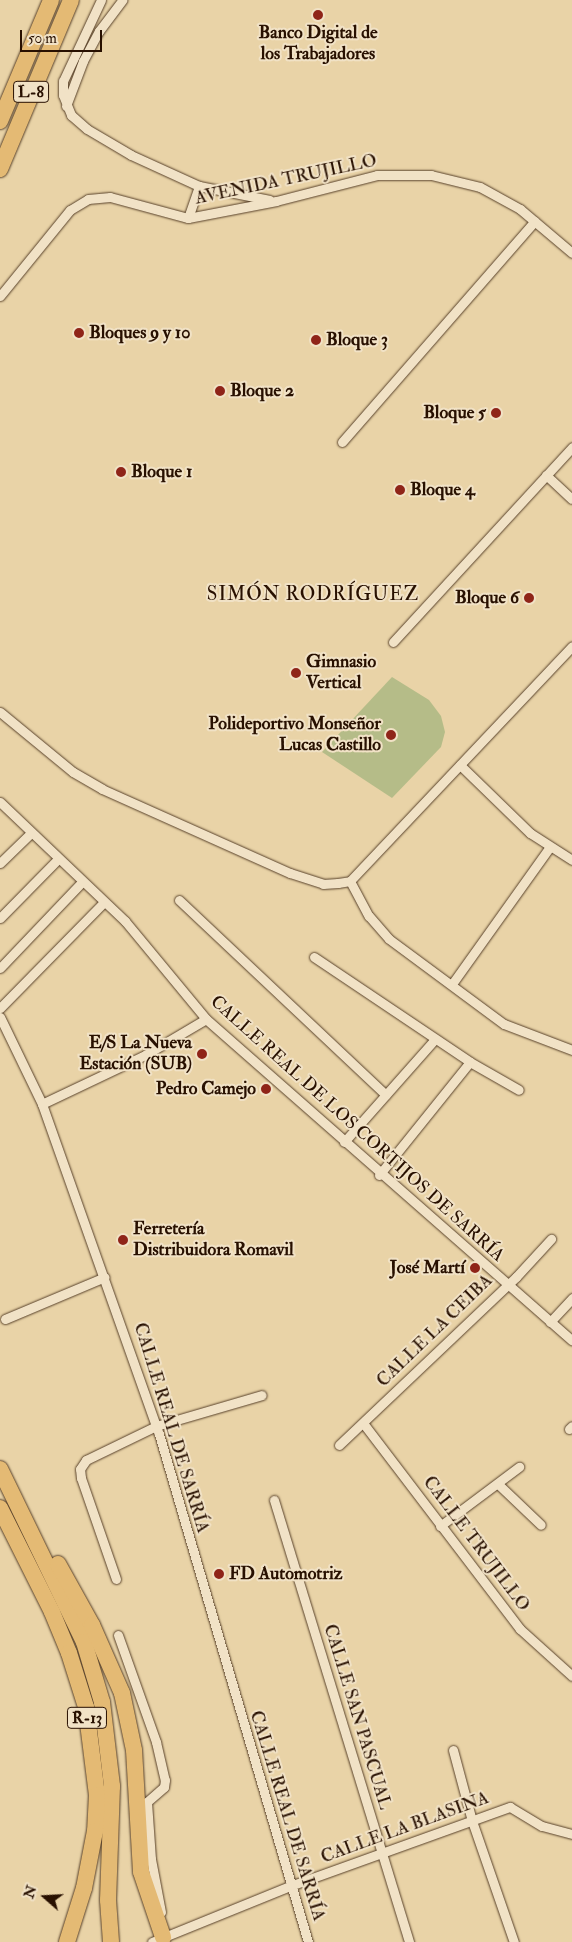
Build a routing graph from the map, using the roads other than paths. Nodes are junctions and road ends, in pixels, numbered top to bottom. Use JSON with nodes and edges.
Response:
{"nodes":[{"id":1,"x":51,"y":0,"type":"edge"},
{"id":2,"x":72,"y":0,"type":"edge"},
{"id":3,"x":101,"y":0,"type":"edge"},
{"id":4,"x":122,"y":0,"type":"edge"},
{"id":5,"x":66,"y":106,"type":"junction"},
{"id":6,"x":0,"y":121,"type":"edge"},
{"id":7,"x":0,"y":169,"type":"edge"},
{"id":8,"x":199,"y":186,"type":"junction"},
{"id":9,"x":276,"y":201,"type":"junction"},
{"id":10,"x":188,"y":218,"type":"junction"},
{"id":11,"x":536,"y":221,"type":"junction"},
{"id":12,"x":572,"y":253,"type":"edge"},
{"id":13,"x":0,"y":296,"type":"edge"},
{"id":14,"x":342,"y":442,"type":"dead end"},
{"id":15,"x":572,"y":447,"type":"edge"},
{"id":16,"x":546,"y":474,"type":"junction"},
{"id":17,"x":572,"y":498,"type":"edge"},
{"id":18,"x":393,"y":642,"type":"dead end"},
{"id":19,"x":572,"y":646,"type":"edge"},
{"id":20,"x":0,"y":712,"type":"edge"},
{"id":21,"x":460,"y":765,"type":"junction"},
{"id":22,"x":1,"y":806,"type":"edge"},
{"id":23,"x":31,"y":833,"type":"junction"},
{"id":24,"x":549,"y":848,"type":"junction"},
{"id":25,"x":57,"y":860,"type":"junction"},
{"id":26,"x":572,"y":860,"type":"edge"},
{"id":27,"x":0,"y":864,"type":"edge"},
{"id":28,"x":350,"y":881,"type":"junction"},
{"id":29,"x":82,"y":882,"type":"junction"},
{"id":30,"x":179,"y":900,"type":"dead end"},
{"id":31,"x":104,"y":902,"type":"junction"},
{"id":32,"x":0,"y":918,"type":"edge"},
{"id":33,"x":314,"y":957,"type":"dead end"},
{"id":34,"x":0,"y":968,"type":"edge"},
{"id":35,"x":452,"y":984,"type":"junction"},
{"id":36,"x":0,"y":1008,"type":"edge"},
{"id":37,"x":0,"y":1017,"type":"edge"},
{"id":38,"x":206,"y":1019,"type":"junction"},
{"id":39,"x":435,"y":1039,"type":"junction"},
{"id":40,"x":572,"y":1050,"type":"edge"},
{"id":41,"x":470,"y":1062,"type":"junction"},
{"id":42,"x":519,"y":1090,"type":"dead end"},
{"id":43,"x":386,"y":1095,"type":"junction"},
{"id":44,"x":42,"y":1104,"type":"junction"},
{"id":45,"x":344,"y":1142,"type":"junction"},
{"id":46,"x":380,"y":1175,"type":"junction"},
{"id":47,"x":551,"y":1239,"type":"dead end"},
{"id":48,"x":105,"y":1277,"type":"junction"},
{"id":49,"x":507,"y":1285,"type":"junction"},
{"id":50,"x":572,"y":1298,"type":"edge"},
{"id":51,"x":5,"y":1318,"type":"dead end"},
{"id":52,"x":550,"y":1322,"type":"junction"},
{"id":53,"x":572,"y":1341,"type":"edge"},
{"id":54,"x":262,"y":1395,"type":"dead end"},
{"id":55,"x":363,"y":1423,"type":"junction"},
{"id":56,"x":156,"y":1426,"type":"junction"},
{"id":57,"x":339,"y":1445,"type":"dead end"},
{"id":58,"x":519,"y":1467,"type":"dead end"},
{"id":59,"x":0,"y":1469,"type":"edge"},
{"id":60,"x":498,"y":1484,"type":"junction"},
{"id":61,"x":274,"y":1500,"type":"dead end"},
{"id":62,"x":0,"y":1508,"type":"edge"},
{"id":63,"x":541,"y":1525,"type":"dead end"},
{"id":64,"x":440,"y":1526,"type":"junction"},
{"id":65,"x":36,"y":1541,"type":"junction"},
{"id":66,"x":116,"y":1579,"type":"dead end"},
{"id":67,"x":118,"y":1635,"type":"dead end"},
{"id":68,"x":572,"y":1676,"type":"edge"},
{"id":69,"x":453,"y":1750,"type":"dead end"},
{"id":70,"x":472,"y":1821,"type":"junction"},
{"id":71,"x":572,"y":1834,"type":"edge"},
{"id":72,"x":382,"y":1856,"type":"junction"},
{"id":73,"x":290,"y":1886,"type":"junction"},
{"id":74,"x":160,"y":1940,"type":"edge"},
{"id":75,"x":67,"y":1942,"type":"edge"},
{"id":76,"x":111,"y":1942,"type":"edge"},
{"id":77,"x":308,"y":1942,"type":"edge"},
{"id":78,"x":409,"y":1942,"type":"edge"},
{"id":79,"x":514,"y":1942,"type":"edge"}],
"edges":[{"from":1,"to":6,"type":"highway","number":"L-8"},
{"from":2,"to":7,"type":"highway","number":"L-8"},
{"from":3,"to":5,"type":"street"},
{"from":4,"to":5,"type":"street"},
{"from":5,"to":8,"type":"street"},
{"from":8,"to":9,"type":"street"},
{"from":8,"to":10,"type":"street"},
{"from":9,"to":10,"type":"street","name":"AVENIDA TRUJILLO"},
{"from":9,"to":11,"type":"street","name":"AVENIDA TRUJILLO"},
{"from":10,"to":13,"type":"street","name":"AVENIDA TRUJILLO"},
{"from":11,"to":12,"type":"street","name":"AVENIDA TRUJILLO"},
{"from":11,"to":14,"type":"street"},
{"from":15,"to":16,"type":"street"},
{"from":16,"to":17,"type":"street"},
{"from":16,"to":18,"type":"street"},
{"from":19,"to":21,"type":"street"},
{"from":20,"to":28,"type":"street"},
{"from":21,"to":24,"type":"street"},
{"from":21,"to":28,"type":"street"},
{"from":22,"to":23,"type":"street","name":"CALLE REAL DE LOS CORTIJOS DE SARRÍA"},
{"from":23,"to":25,"type":"street","name":"CALLE REAL DE LOS CORTIJOS DE SARRÍA"},
{"from":23,"to":27,"type":"street"},
{"from":24,"to":26,"type":"street"},
{"from":24,"to":35,"type":"street"},
{"from":25,"to":29,"type":"street","name":"CALLE REAL DE LOS CORTIJOS DE SARRÍA"},
{"from":25,"to":32,"type":"street"},
{"from":28,"to":35,"type":"street"},
{"from":29,"to":31,"type":"street","name":"CALLE REAL DE LOS CORTIJOS DE SARRÍA"},
{"from":29,"to":34,"type":"street"},
{"from":30,"to":43,"type":"street"},
{"from":31,"to":36,"type":"street"},
{"from":31,"to":38,"type":"street","name":"CALLE REAL DE LOS CORTIJOS DE SARRÍA"},
{"from":33,"to":39,"type":"street"},
{"from":35,"to":40,"type":"street"},
{"from":37,"to":44,"type":"street","name":"CALLE REAL DE SARRÍA"},
{"from":38,"to":44,"type":"street"},
{"from":38,"to":45,"type":"street","name":"CALLE REAL DE LOS CORTIJOS DE SARRÍA"},
{"from":39,"to":41,"type":"street"},
{"from":39,"to":43,"type":"street"},
{"from":41,"to":42,"type":"street"},
{"from":41,"to":46,"type":"street"},
{"from":43,"to":45,"type":"street"},
{"from":44,"to":48,"type":"street","name":"CALLE REAL DE SARRÍA"},
{"from":45,"to":46,"type":"street","name":"CALLE REAL DE LOS CORTIJOS DE SARRÍA"},
{"from":46,"to":49,"type":"street","name":"CALLE REAL DE LOS CORTIJOS DE SARRÍA"},
{"from":47,"to":49,"type":"street","name":"CALLE LA CEIBA"},
{"from":48,"to":51,"type":"street"},
{"from":48,"to":56,"type":"street","name":"CALLE REAL DE SARRÍA"},
{"from":49,"to":52,"type":"street","name":"CALLE REAL DE LOS CORTIJOS DE SARRÍA"},
{"from":49,"to":55,"type":"street","name":"CALLE LA CEIBA"},
{"from":50,"to":52,"type":"street"},
{"from":52,"to":53,"type":"street","name":"CALLE REAL DE LOS CORTIJOS DE SARRÍA"},
{"from":54,"to":56,"type":"street"},
{"from":55,"to":57,"type":"street","name":"CALLE LA CEIBA"},
{"from":55,"to":64,"type":"street","name":"CALLE TRUJILLO"},
{"from":56,"to":66,"type":"street"},
{"from":56,"to":73,"type":"street","name":"CALLE REAL DE SARRÍA"},
{"from":58,"to":60,"type":"street"},
{"from":59,"to":65,"type":"highway","number":"R-13"},
{"from":60,"to":63,"type":"street"},
{"from":60,"to":64,"type":"street"},
{"from":61,"to":72,"type":"street","name":"CALLE SAN PASCUAL"},
{"from":62,"to":75,"type":"highway","number":"R-13"},
{"from":64,"to":68,"type":"street","name":"CALLE TRUJILLO"},
{"from":65,"to":74,"type":"highway","number":"R-13"},
{"from":65,"to":76,"type":"highway","number":"R-13"},
{"from":67,"to":74,"type":"street"},
{"from":69,"to":70,"type":"street"},
{"from":70,"to":71,"type":"street","name":"CALLE LA BLASINA"},
{"from":70,"to":72,"type":"street","name":"CALLE LA BLASINA"},
{"from":70,"to":79,"type":"street"},
{"from":72,"to":73,"type":"street","name":"CALLE LA BLASINA"},
{"from":72,"to":78,"type":"street","name":"CALLE SAN PASCUAL"},
{"from":73,"to":74,"type":"street","name":"CALLE LA BLASINA"},
{"from":73,"to":77,"type":"street","name":"CALLE REAL DE SARRÍA"}]}
